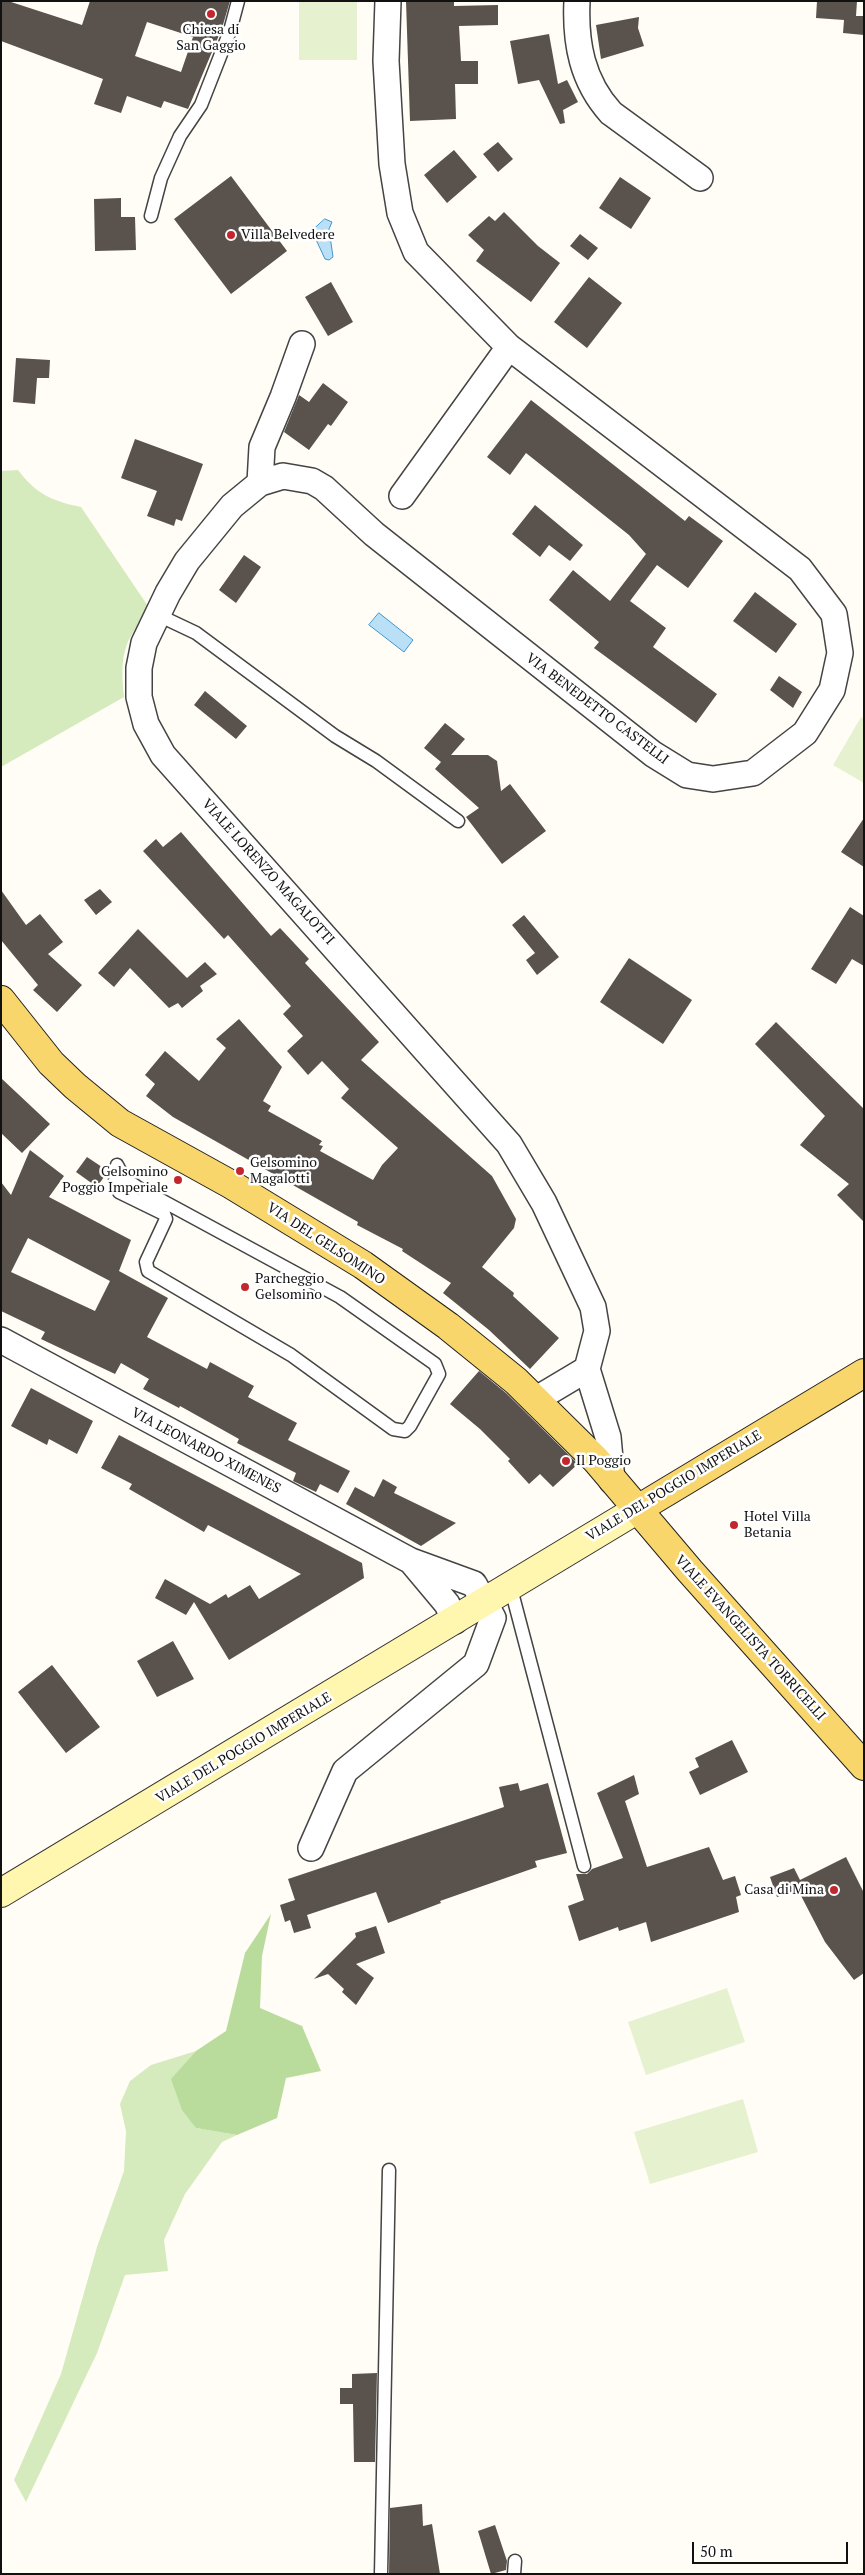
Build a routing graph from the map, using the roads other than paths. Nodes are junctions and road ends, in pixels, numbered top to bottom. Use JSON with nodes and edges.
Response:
{"nodes":[{"id":1,"x":238,"y":1,"type":"edge"},
{"id":2,"x":388,"y":1,"type":"edge"},
{"id":3,"x":577,"y":1,"type":"edge"},
{"id":4,"x":700,"y":178,"type":"dead end"},
{"id":5,"x":151,"y":216,"type":"dead end"},
{"id":6,"x":302,"y":344,"type":"dead end"},
{"id":7,"x":509,"y":347,"type":"junction"},
{"id":8,"x":260,"y":483,"type":"junction"},
{"id":9,"x":402,"y":496,"type":"dead end"},
{"id":10,"x":374,"y":534,"type":"joint"},
{"id":11,"x":158,"y":616,"type":"junction"},
{"id":12,"x":458,"y":821,"type":"dead end"},
{"id":13,"x":1,"y":1000,"type":"edge"},
{"id":14,"x":1,"y":1340,"type":"edge"},
{"id":15,"x":587,"y":1369,"type":"junction"},
{"id":16,"x":864,"y":1373,"type":"edge"},
{"id":17,"x":535,"y":1400,"type":"junction"},
{"id":18,"x":410,"y":1426,"type":"joint"},
{"id":19,"x":612,"y":1480,"type":"junction"},
{"id":20,"x":638,"y":1509,"type":"junction"},
{"id":21,"x":411,"y":1561,"type":"junction"},
{"id":22,"x":510,"y":1584,"type":"junction"},
{"id":23,"x":485,"y":1601,"type":"junction"},
{"id":24,"x":455,"y":1621,"type":"junction"},
{"id":25,"x":864,"y":1766,"type":"edge"},
{"id":26,"x":311,"y":1848,"type":"dead end"},
{"id":27,"x":584,"y":1866,"type":"dead end"},
{"id":28,"x":1,"y":1893,"type":"edge"},
{"id":29,"x":389,"y":2170,"type":"dead end"},
{"id":30,"x":381,"y":2574,"type":"edge"}],
"edges":[{"from":1,"to":5,"type":"lane"},
{"from":2,"to":7,"type":"street","name":"VIA BENEDETTO CASTELLI"},
{"from":3,"to":4,"type":"street"},
{"from":6,"to":8,"type":"street"},
{"from":7,"to":9,"type":"street"},
{"from":7,"to":10,"type":"street","name":"VIA BENEDETTO CASTELLI"},
{"from":8,"to":10,"type":"street","name":"VIALE LORENZO MAGALOTTI"},
{"from":8,"to":11,"type":"street","name":"VIALE LORENZO MAGALOTTI"},
{"from":11,"to":12,"type":"lane"},
{"from":11,"to":15,"type":"street","name":"VIALE LORENZO MAGALOTTI"},
{"from":13,"to":17,"type":"main road","name":"VIA DEL GELSOMINO"},
{"from":14,"to":21,"type":"street","name":"VIA LEONARDO XIMENES"},
{"from":15,"to":17,"type":"street"},
{"from":15,"to":19,"type":"street"},
{"from":16,"to":20,"type":"main road","name":"VIALE DEL POGGIO IMPERIALE"},
{"from":17,"to":19,"type":"main road","name":"VIA DEL GELSOMINO"},
{"from":18,"to":18,"type":"lane"},
{"from":19,"to":20,"type":"main road","name":"VIA DEL GELSOMINO"},
{"from":20,"to":22,"type":"street","name":"VIALE DEL POGGIO IMPERIALE"},
{"from":20,"to":25,"type":"main road","name":"VIALE EVANGELISTA TORRICELLI"},
{"from":21,"to":23,"type":"street","name":"VIA LEONARDO XIMENES"},
{"from":21,"to":24,"type":"street","name":"VIA LEONARDO XIMENES"},
{"from":22,"to":23,"type":"street","name":"VIALE DEL POGGIO IMPERIALE"},
{"from":22,"to":27,"type":"lane"},
{"from":23,"to":24,"type":"street","name":"VIALE DEL POGGIO IMPERIALE"},
{"from":23,"to":26,"type":"street"},
{"from":24,"to":28,"type":"street","name":"VIALE DEL POGGIO IMPERIALE"},
{"from":29,"to":30,"type":"lane"}]}
